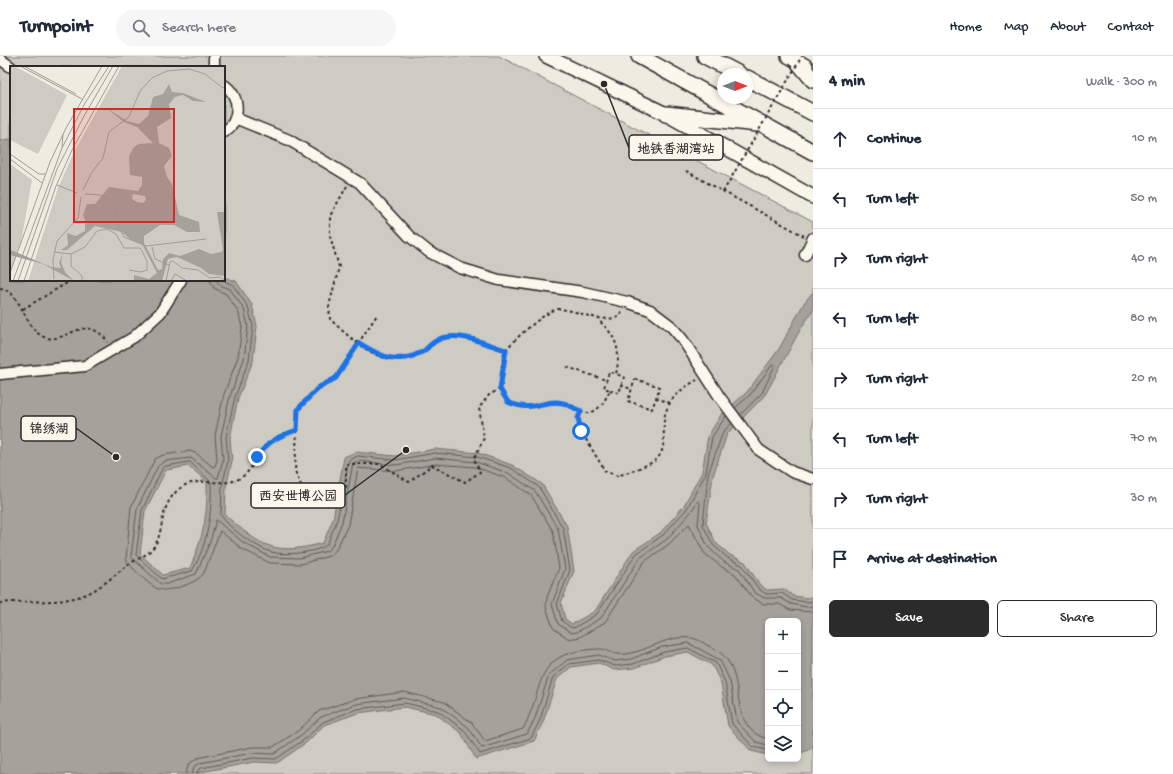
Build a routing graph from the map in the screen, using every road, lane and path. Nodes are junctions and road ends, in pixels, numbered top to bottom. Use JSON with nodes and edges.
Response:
{"nodes":[{"id":1,"x":546,"y":56,"type":"edge"},
{"id":2,"x":639,"y":56,"type":"edge"},
{"id":3,"x":705,"y":56,"type":"edge"},
{"id":4,"x":0,"y":58,"type":"edge"},
{"id":5,"x":796,"y":58,"type":"edge"},
{"id":6,"x":10,"y":66,"type":"edge"},
{"id":7,"x":728,"y":68,"type":"edge"},
{"id":8,"x":813,"y":70,"type":"edge"},
{"id":9,"x":813,"y":80,"type":"edge"},
{"id":10,"x":753,"y":81,"type":"edge"},
{"id":11,"x":225,"y":86,"type":"edge"},
{"id":12,"x":813,"y":113,"type":"edge"},
{"id":13,"x":666,"y":114,"type":"junction"},
{"id":14,"x":235,"y":118,"type":"junction"},
{"id":15,"x":766,"y":125,"type":"junction"},
{"id":16,"x":225,"y":131,"type":"edge"},
{"id":17,"x":813,"y":152,"type":"edge"},
{"id":18,"x":686,"y":171,"type":"dead end"},
{"id":19,"x":352,"y":178,"type":"junction"},
{"id":20,"x":723,"y":192,"type":"junction"},
{"id":21,"x":813,"y":197,"type":"edge"},
{"id":22,"x":813,"y":239,"type":"edge"},
{"id":23,"x":805,"y":255,"type":"dead end"},
{"id":24,"x":70,"y":281,"type":"edge"},
{"id":25,"x":180,"y":281,"type":"edge"},
{"id":26,"x":0,"y":288,"type":"edge"},
{"id":27,"x":627,"y":302,"type":"junction"},
{"id":28,"x":23,"y":309,"type":"junction"},
{"id":29,"x":377,"y":315,"type":"dead end"},
{"id":30,"x":598,"y":320,"type":"junction"},
{"id":31,"x":359,"y":343,"type":"junction"},
{"id":32,"x":114,"y":349,"type":"junction"},
{"id":33,"x":506,"y":350,"type":"junction"},
{"id":34,"x":567,"y":367,"type":"dead end"},
{"id":35,"x":0,"y":374,"type":"edge"},
{"id":36,"x":616,"y":374,"type":"junction"},
{"id":37,"x":705,"y":375,"type":"junction"},
{"id":38,"x":606,"y":380,"type":"junction"},
{"id":39,"x":621,"y":386,"type":"junction"},
{"id":40,"x":500,"y":389,"type":"junction"},
{"id":41,"x":610,"y":390,"type":"junction"},
{"id":42,"x":632,"y":390,"type":"junction"},
{"id":43,"x":656,"y":398,"type":"junction"},
{"id":44,"x":671,"y":403,"type":"junction"},
{"id":45,"x":581,"y":411,"type":"junction"},
{"id":46,"x":297,"y":430,"type":"junction"},
{"id":47,"x":813,"y":479,"type":"edge"},
{"id":48,"x":0,"y":603,"type":"edge"}],
"edges":[{"from":1,"to":13,"type":"main road"},
{"from":2,"to":15,"type":"highway"},
{"from":3,"to":7,"type":"highway"},
{"from":4,"to":6,"type":"lane"},
{"from":5,"to":8,"type":"main road"},
{"from":5,"to":9,"type":"highway"},
{"from":5,"to":20,"type":"path","bridge":true},
{"from":10,"to":12,"type":"highway"},
{"from":11,"to":14,"type":"lane"},
{"from":13,"to":15,"type":"highway"},
{"from":13,"to":21,"type":"main road"},
{"from":14,"to":16,"type":"lane"},
{"from":14,"to":19,"type":"lane"},
{"from":15,"to":17,"type":"highway"},
{"from":18,"to":20,"type":"path"},
{"from":19,"to":27,"type":"lane"},
{"from":19,"to":31,"type":"path"},
{"from":20,"to":22,"type":"path"},
{"from":22,"to":23,"type":"lane"},
{"from":24,"to":28,"type":"path"},
{"from":25,"to":32,"type":"lane"},
{"from":26,"to":28,"type":"path"},
{"from":27,"to":30,"type":"path"},
{"from":27,"to":37,"type":"lane"},
{"from":28,"to":32,"type":"path"},
{"from":29,"to":31,"type":"path"},
{"from":30,"to":33,"type":"path"},
{"from":30,"to":36,"type":"path"},
{"from":31,"to":33,"type":"path"},
{"from":31,"to":46,"type":"path"},
{"from":32,"to":35,"type":"lane"},
{"from":33,"to":40,"type":"path"},
{"from":34,"to":38,"type":"path"},
{"from":36,"to":38,"type":"path"},
{"from":36,"to":39,"type":"path"},
{"from":37,"to":44,"type":"path"},
{"from":37,"to":47,"type":"lane"},
{"from":38,"to":41,"type":"path"},
{"from":39,"to":41,"type":"path"},
{"from":39,"to":42,"type":"path"},
{"from":40,"to":45,"type":"path"},
{"from":40,"to":46,"type":"path"},
{"from":41,"to":45,"type":"path"},
{"from":42,"to":43,"type":"path"},
{"from":42,"to":43,"type":"path"},
{"from":43,"to":44,"type":"path"},
{"from":44,"to":45,"type":"path"},
{"from":46,"to":48,"type":"path"}]}
